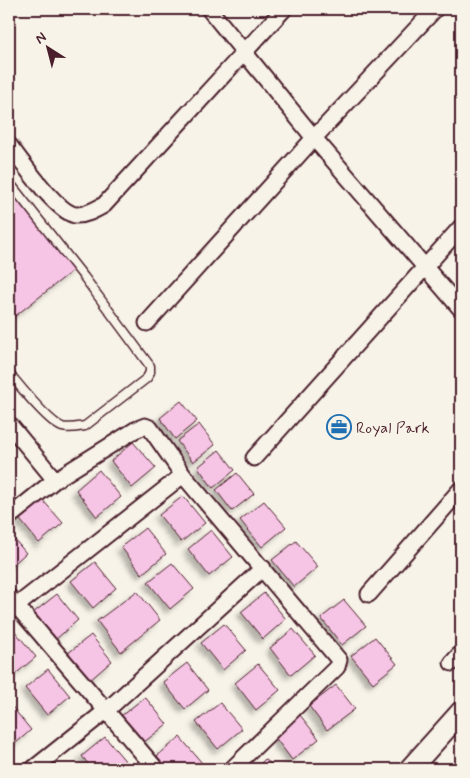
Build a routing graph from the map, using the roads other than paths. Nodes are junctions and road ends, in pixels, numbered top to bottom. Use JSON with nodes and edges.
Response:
{"nodes":[{"id":1,"x":208,"y":9,"type":"edge"},
{"id":2,"x":284,"y":9,"type":"edge"},
{"id":3,"x":435,"y":9,"type":"edge"},
{"id":4,"x":244,"y":52,"type":"junction"},
{"id":5,"x":314,"y":138,"type":"junction"},
{"id":6,"x":9,"y":145,"type":"edge"},
{"id":7,"x":9,"y":182,"type":"edge"},
{"id":8,"x":461,"y":227,"type":"edge"},
{"id":9,"x":426,"y":267,"type":"junction"},
{"id":10,"x":461,"y":309,"type":"edge"},
{"id":11,"x":147,"y":323,"type":"dead end"},
{"id":12,"x":9,"y":373,"type":"edge"},
{"id":13,"x":9,"y":424,"type":"edge"},
{"id":14,"x":254,"y":458,"type":"dead end"},
{"id":15,"x":183,"y":474,"type":"junction"},
{"id":16,"x":55,"y":480,"type":"junction"},
{"id":17,"x":461,"y":489,"type":"edge"},
{"id":18,"x":9,"y":517,"type":"edge"},
{"id":19,"x":262,"y":568,"type":"junction"},
{"id":20,"x":369,"y":594,"type":"dead end"},
{"id":21,"x":11,"y":605,"type":"edge"},
{"id":22,"x":107,"y":710,"type":"junction"},
{"id":23,"x":461,"y":712,"type":"edge"},
{"id":24,"x":416,"y":767,"type":"edge"},
{"id":25,"x":33,"y":769,"type":"edge"},
{"id":26,"x":156,"y":769,"type":"edge"},
{"id":27,"x":232,"y":769,"type":"edge"}],
"edges":[{"from":1,"to":4,"type":"street"},
{"from":2,"to":4,"type":"street"},
{"from":3,"to":5,"type":"street"},
{"from":4,"to":5,"type":"street"},
{"from":4,"to":6,"type":"street"},
{"from":5,"to":9,"type":"street"},
{"from":5,"to":11,"type":"street"},
{"from":7,"to":12,"type":"lane"},
{"from":8,"to":9,"type":"street"},
{"from":9,"to":10,"type":"street"},
{"from":9,"to":14,"type":"street"},
{"from":13,"to":16,"type":"street"},
{"from":15,"to":16,"type":"street"},
{"from":15,"to":19,"type":"street"},
{"from":15,"to":21,"type":"street"},
{"from":16,"to":18,"type":"street"},
{"from":17,"to":20,"type":"street"},
{"from":19,"to":22,"type":"street"},
{"from":19,"to":27,"type":"street"},
{"from":21,"to":22,"type":"street"},
{"from":22,"to":25,"type":"street"},
{"from":22,"to":26,"type":"street"},
{"from":23,"to":24,"type":"street"}]}
